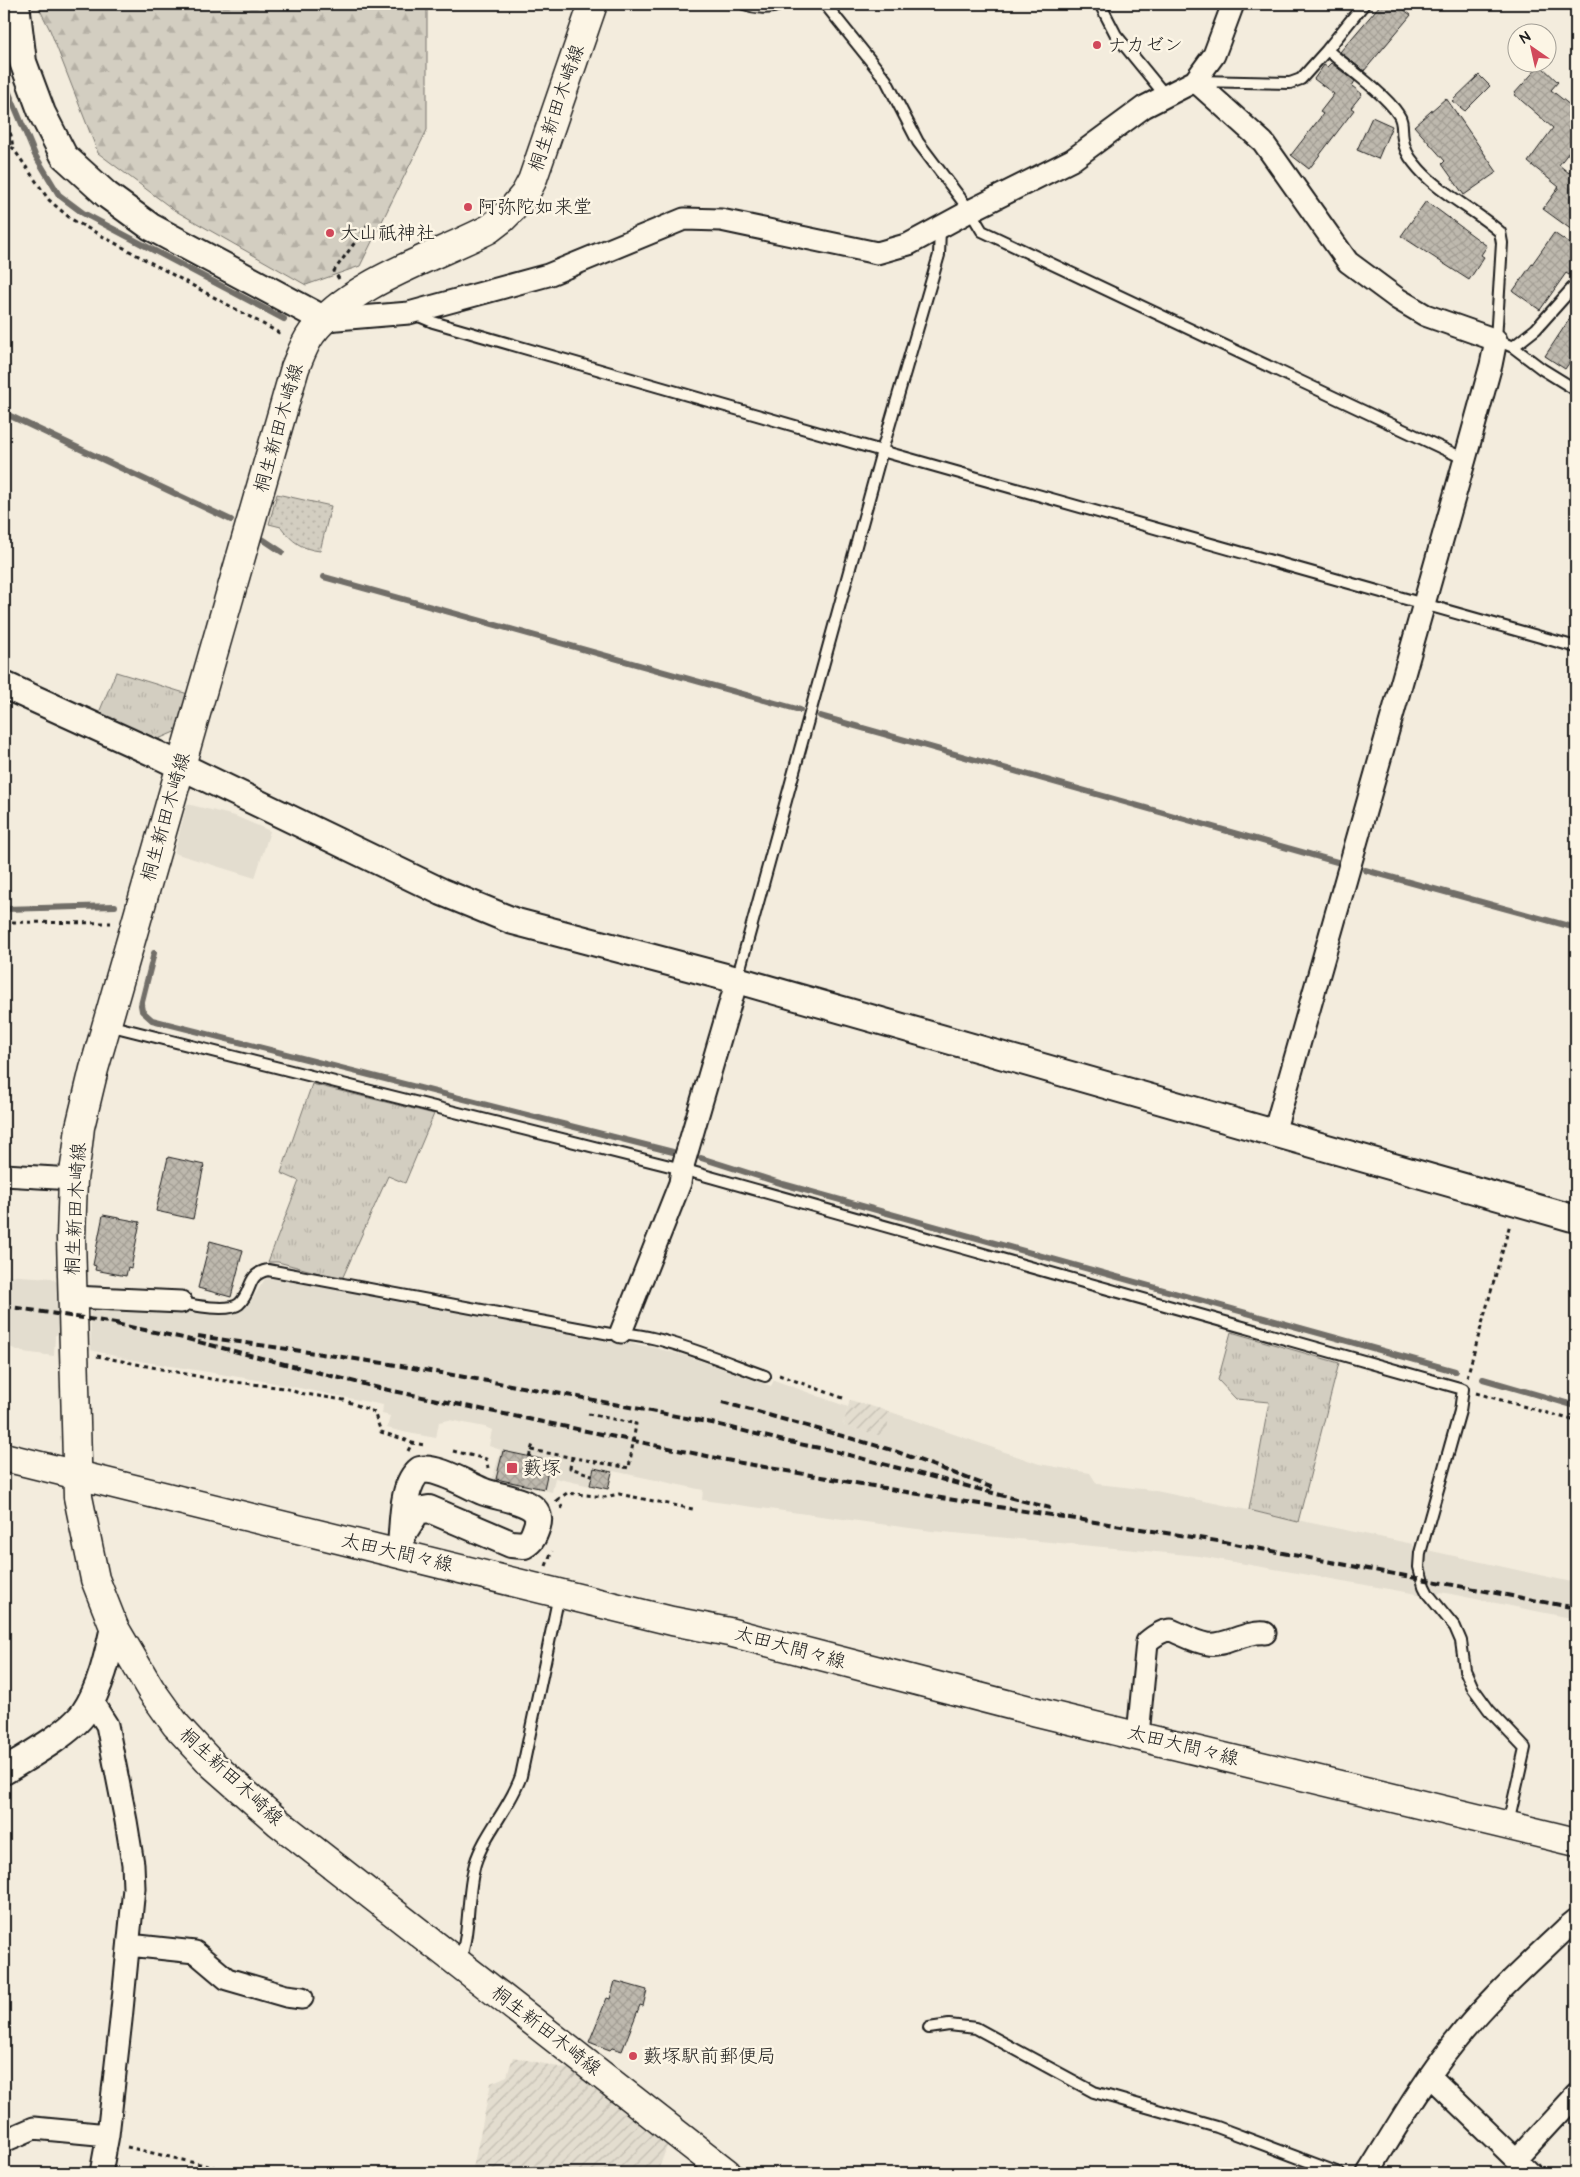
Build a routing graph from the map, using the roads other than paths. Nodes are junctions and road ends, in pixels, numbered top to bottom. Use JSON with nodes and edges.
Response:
{"nodes":[{"id":1,"x":16,"y":4,"type":"edge"},
{"id":2,"x":593,"y":4,"type":"edge"},
{"id":3,"x":744,"y":4,"type":"edge"},
{"id":4,"x":780,"y":4,"type":"edge"},
{"id":5,"x":824,"y":4,"type":"edge"},
{"id":6,"x":1100,"y":4,"type":"edge"},
{"id":7,"x":1232,"y":4,"type":"edge"},
{"id":8,"x":1364,"y":4,"type":"edge"},
{"id":9,"x":1327,"y":50,"type":"junction"},
{"id":10,"x":1195,"y":81,"type":"junction"},
{"id":11,"x":1165,"y":95,"type":"junction"},
{"id":12,"x":970,"y":211,"type":"junction"},
{"id":13,"x":940,"y":229,"type":"junction"},
{"id":14,"x":1576,"y":284,"type":"edge"},
{"id":15,"x":410,"y":313,"type":"junction"},
{"id":16,"x":325,"y":320,"type":"junction"},
{"id":17,"x":1505,"y":343,"type":"junction"},
{"id":18,"x":1576,"y":390,"type":"edge"},
{"id":19,"x":882,"y":451,"type":"junction"},
{"id":20,"x":1465,"y":459,"type":"junction"},
{"id":21,"x":1424,"y":604,"type":"junction"},
{"id":22,"x":1576,"y":647,"type":"edge"},
{"id":23,"x":4,"y":685,"type":"edge"},
{"id":24,"x":181,"y":767,"type":"junction"},
{"id":25,"x":737,"y":980,"type":"junction"},
{"id":26,"x":107,"y":1025,"type":"junction"},
{"id":27,"x":1274,"y":1133,"type":"junction"},
{"id":28,"x":682,"y":1169,"type":"junction"},
{"id":29,"x":4,"y":1175,"type":"edge"},
{"id":30,"x":73,"y":1179,"type":"junction"},
{"id":31,"x":1576,"y":1219,"type":"edge"},
{"id":32,"x":72,"y":1297,"type":"junction"},
{"id":33,"x":181,"y":1302,"type":"joint"},
{"id":34,"x":621,"y":1332,"type":"junction"},
{"id":35,"x":765,"y":1376,"type":"road end"},
{"id":36,"x":4,"y":1457,"type":"edge"},
{"id":37,"x":77,"y":1476,"type":"junction"},
{"id":38,"x":402,"y":1543,"type":"junction"},
{"id":39,"x":559,"y":1594,"type":"junction"},
{"id":40,"x":114,"y":1627,"type":"junction"},
{"id":41,"x":1265,"y":1633,"type":"dead end"},
{"id":42,"x":92,"y":1700,"type":"junction"},
{"id":43,"x":1138,"y":1735,"type":"junction"},
{"id":44,"x":4,"y":1771,"type":"edge"},
{"id":45,"x":1508,"y":1825,"type":"junction"},
{"id":46,"x":1576,"y":1842,"type":"edge"},
{"id":47,"x":1576,"y":1920,"type":"edge"},
{"id":48,"x":129,"y":1945,"type":"junction"},
{"id":49,"x":459,"y":1963,"type":"junction"},
{"id":50,"x":302,"y":1998,"type":"dead end"},
{"id":51,"x":929,"y":2028,"type":"dead end"},
{"id":52,"x":1428,"y":2078,"type":"junction"},
{"id":53,"x":1576,"y":2096,"type":"edge"},
{"id":54,"x":107,"y":2139,"type":"junction"},
{"id":55,"x":4,"y":2141,"type":"edge"},
{"id":56,"x":1523,"y":2167,"type":"edge"},
{"id":57,"x":101,"y":2173,"type":"edge"},
{"id":58,"x":727,"y":2173,"type":"edge"},
{"id":59,"x":1339,"y":2173,"type":"edge"},
{"id":60,"x":1368,"y":2173,"type":"edge"}],
"edges":[{"from":1,"to":16,"type":"street"},
{"from":2,"to":16,"type":"main road","name":"桐生新田木崎線"},
{"from":3,"to":4,"type":"lane"},
{"from":5,"to":12,"type":"lane"},
{"from":6,"to":11,"type":"lane"},
{"from":7,"to":10,"type":"street"},
{"from":8,"to":9,"type":"lane"},
{"from":9,"to":10,"type":"lane"},
{"from":9,"to":17,"type":"lane"},
{"from":10,"to":11,"type":"street"},
{"from":10,"to":17,"type":"street"},
{"from":11,"to":12,"type":"street"},
{"from":12,"to":13,"type":"street"},
{"from":12,"to":20,"type":"lane"},
{"from":13,"to":15,"type":"street"},
{"from":13,"to":19,"type":"lane"},
{"from":14,"to":17,"type":"lane"},
{"from":15,"to":16,"type":"street"},
{"from":15,"to":19,"type":"lane"},
{"from":16,"to":24,"type":"main road","name":"桐生新田木崎線"},
{"from":17,"to":18,"type":"lane"},
{"from":17,"to":20,"type":"street"},
{"from":19,"to":21,"type":"lane"},
{"from":19,"to":25,"type":"lane"},
{"from":20,"to":21,"type":"street"},
{"from":21,"to":22,"type":"lane"},
{"from":21,"to":27,"type":"street"},
{"from":23,"to":24,"type":"street"},
{"from":24,"to":25,"type":"street"},
{"from":24,"to":26,"type":"main road","name":"桐生新田木崎線"},
{"from":25,"to":27,"type":"street"},
{"from":25,"to":28,"type":"street"},
{"from":26,"to":28,"type":"lane"},
{"from":26,"to":30,"type":"main road","name":"桐生新田木崎線"},
{"from":27,"to":31,"type":"street"},
{"from":28,"to":34,"type":"street"},
{"from":28,"to":45,"type":"lane"},
{"from":29,"to":30,"type":"street"},
{"from":30,"to":32,"type":"main road","name":"桐生新田木崎線"},
{"from":32,"to":33,"type":"street"},
{"from":32,"to":37,"type":"main road","name":"桐生新田木崎線"},
{"from":33,"to":34,"type":"lane"},
{"from":34,"to":35,"type":"lane"},
{"from":36,"to":37,"type":"main road","name":"太田大間々線"},
{"from":37,"to":38,"type":"main road","name":"太田大間々線"},
{"from":37,"to":40,"type":"main road","name":"桐生新田木崎線"},
{"from":38,"to":38,"type":"street"},
{"from":38,"to":39,"type":"main road","name":"太田大間々線"},
{"from":39,"to":43,"type":"main road","name":"太田大間々線"},
{"from":39,"to":49,"type":"lane"},
{"from":40,"to":42,"type":"street"},
{"from":40,"to":49,"type":"main road","name":"桐生新田木崎線"},
{"from":41,"to":43,"type":"street"},
{"from":42,"to":44,"type":"street"},
{"from":42,"to":48,"type":"street"},
{"from":43,"to":45,"type":"main road","name":"太田大間々線"},
{"from":45,"to":46,"type":"main road","name":"太田大間々線"},
{"from":47,"to":52,"type":"street"},
{"from":48,"to":50,"type":"street"},
{"from":48,"to":54,"type":"street"},
{"from":49,"to":58,"type":"main road","name":"桐生新田木崎線"},
{"from":51,"to":59,"type":"lane"},
{"from":52,"to":56,"type":"street"},
{"from":52,"to":60,"type":"street"},
{"from":53,"to":56,"type":"street"},
{"from":54,"to":55,"type":"street"},
{"from":54,"to":57,"type":"street"}]}
